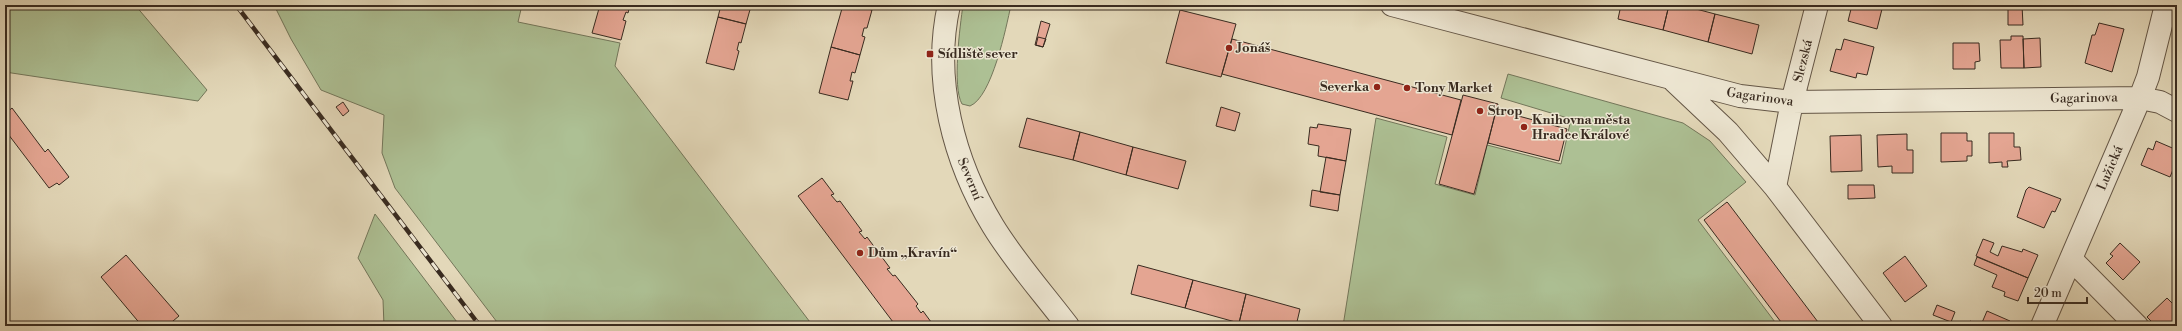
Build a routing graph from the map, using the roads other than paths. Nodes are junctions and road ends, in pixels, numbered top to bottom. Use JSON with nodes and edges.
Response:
{"nodes":[{"id":1,"x":949,"y":5,"type":"edge"},
{"id":2,"x":1392,"y":5,"type":"edge"},
{"id":3,"x":1817,"y":5,"type":"edge"},
{"id":4,"x":2166,"y":5,"type":"edge"},
{"id":5,"x":1671,"y":79,"type":"junction"},
{"id":6,"x":2140,"y":98,"type":"junction"},
{"id":7,"x":1792,"y":102,"type":"junction"},
{"id":8,"x":2177,"y":111,"type":"edge"},
{"id":9,"x":1775,"y":187,"type":"junction"},
{"id":10,"x":2071,"y":259,"type":"junction"},
{"id":11,"x":1068,"y":326,"type":"edge"},
{"id":12,"x":1881,"y":326,"type":"edge"},
{"id":13,"x":2042,"y":326,"type":"edge"},
{"id":14,"x":2137,"y":326,"type":"edge"}],
"edges":[{"from":1,"to":11,"type":"street","name":"Severní"},
{"from":2,"to":5,"type":"street","name":"Gagarinova"},
{"from":3,"to":7,"type":"street","name":"Slezská"},
{"from":4,"to":6,"type":"street","name":"Lužická"},
{"from":5,"to":7,"type":"street","name":"Gagarinova"},
{"from":5,"to":9,"type":"street"},
{"from":6,"to":7,"type":"street","name":"Gagarinova"},
{"from":6,"to":8,"type":"street","name":"Gagarinova"},
{"from":6,"to":10,"type":"street","name":"Lužická"},
{"from":7,"to":9,"type":"street","name":"Slezská"},
{"from":9,"to":12,"type":"street"},
{"from":10,"to":13,"type":"street","name":"Lužická"},
{"from":10,"to":14,"type":"street"}]}
